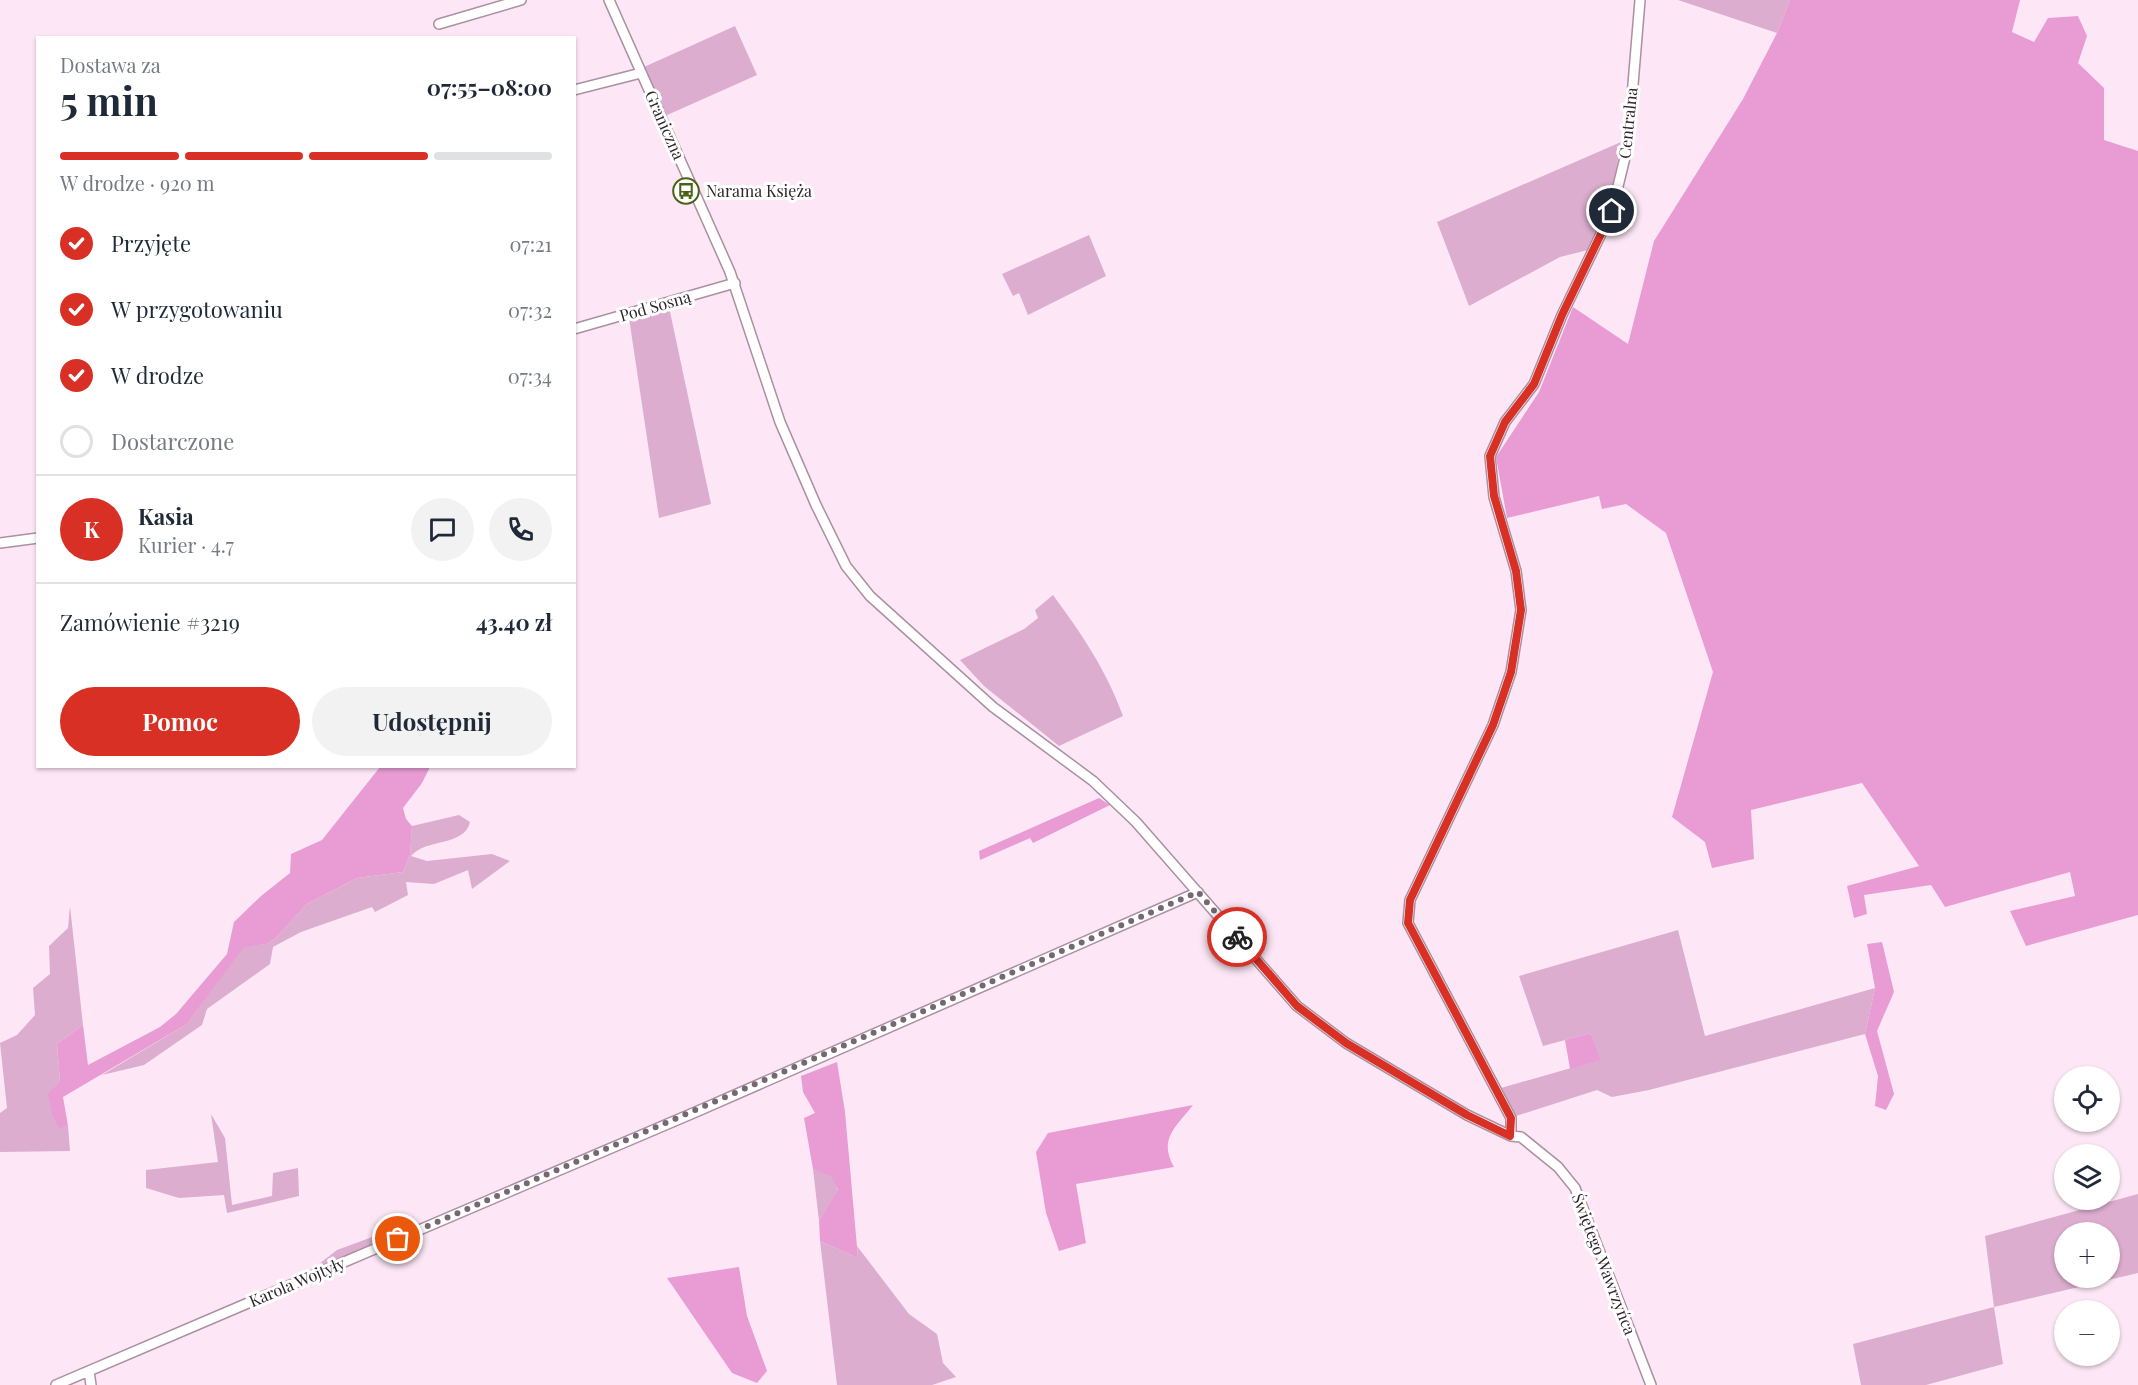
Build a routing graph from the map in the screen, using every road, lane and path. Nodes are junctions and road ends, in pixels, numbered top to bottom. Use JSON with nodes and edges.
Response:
{"nodes":[{"id":1,"x":521,"y":0,"type":"edge"},
{"id":2,"x":609,"y":0,"type":"edge"},
{"id":3,"x":1640,"y":0,"type":"edge"},
{"id":4,"x":439,"y":24,"type":"dead end"},
{"id":5,"x":641,"y":74,"type":"junction"},
{"id":6,"x":576,"y":90,"type":"edge"},
{"id":7,"x":735,"y":283,"type":"junction"},
{"id":8,"x":576,"y":328,"type":"edge"},
{"id":9,"x":36,"y":538,"type":"edge"},
{"id":10,"x":0,"y":543,"type":"edge"},
{"id":11,"x":1198,"y":892,"type":"junction"},
{"id":12,"x":1510,"y":1136,"type":"junction"},
{"id":13,"x":89,"y":1371,"type":"junction"},
{"id":14,"x":56,"y":1385,"type":"edge"},
{"id":15,"x":91,"y":1385,"type":"edge"},
{"id":16,"x":1651,"y":1385,"type":"edge"}],
"edges":[{"from":1,"to":4,"type":"street"},
{"from":2,"to":5,"type":"street","name":"Graniczna"},
{"from":3,"to":12,"type":"street","name":"Centralna"},
{"from":5,"to":6,"type":"street"},
{"from":5,"to":7,"type":"street","name":"Graniczna"},
{"from":7,"to":8,"type":"street","name":"Pod Sosną"},
{"from":7,"to":11,"type":"street","name":"Graniczna"},
{"from":9,"to":10,"type":"street"},
{"from":11,"to":12,"type":"street","name":"Graniczna"},
{"from":11,"to":13,"type":"street","name":"Karola Wojtyły"},
{"from":12,"to":16,"type":"street","name":"Świętego Wawrzyńca"},
{"from":13,"to":14,"type":"street","name":"Karola Wojtyły"},
{"from":13,"to":15,"type":"street"}]}
